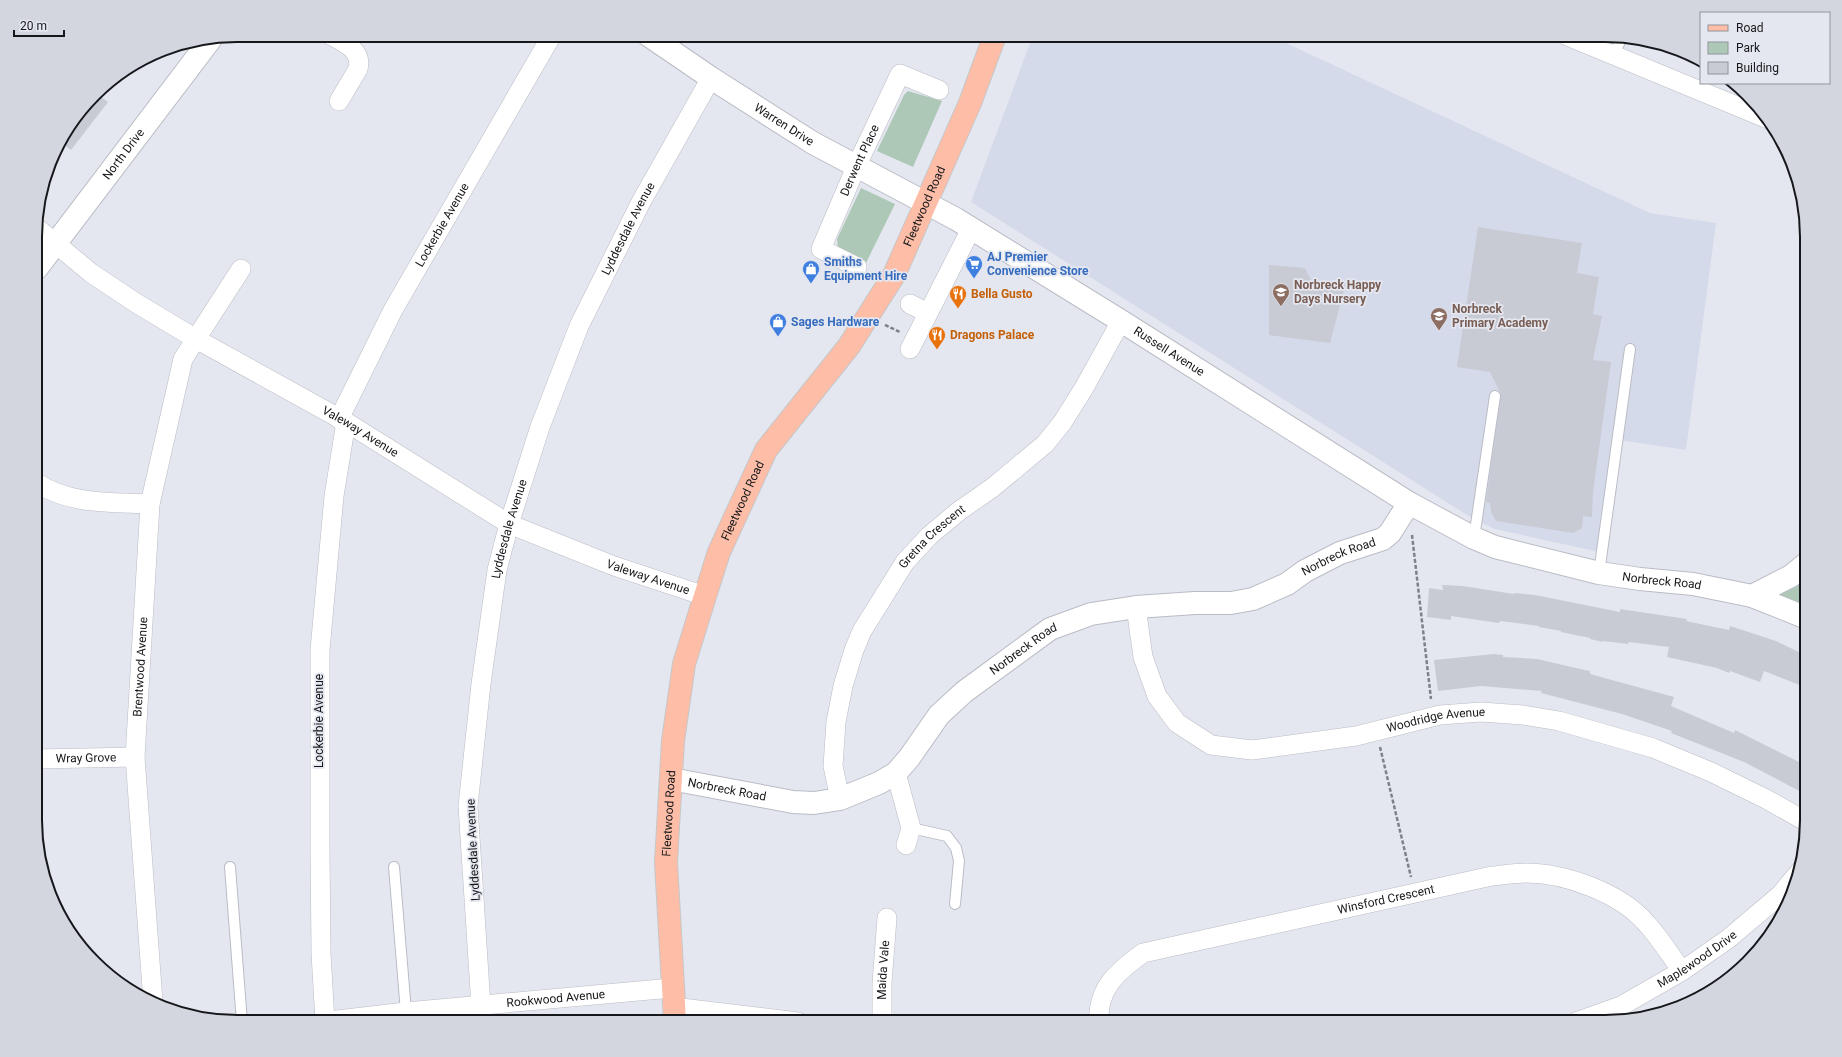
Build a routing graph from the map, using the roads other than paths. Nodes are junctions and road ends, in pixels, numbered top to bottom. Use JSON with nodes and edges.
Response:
{"nodes":[{"id":1,"x":343,"y":42,"type":"edge"},
{"id":2,"x":548,"y":42,"type":"edge"},
{"id":3,"x":664,"y":42,"type":"edge"},
{"id":4,"x":992,"y":42,"type":"edge"},
{"id":5,"x":1582,"y":42,"type":"edge"},
{"id":6,"x":1620,"y":42,"type":"edge"},
{"id":7,"x":201,"y":46,"type":"edge"},
{"id":8,"x":1614,"y":55,"type":"junction"},
{"id":9,"x":711,"y":78,"type":"junction"},
{"id":10,"x":939,"y":90,"type":"dead end"},
{"id":11,"x":339,"y":101,"type":"dead end"},
{"id":12,"x":1756,"y":113,"type":"edge"},
{"id":13,"x":856,"y":167,"type":"junction"},
{"id":14,"x":926,"y":205,"type":"junction"},
{"id":15,"x":972,"y":229,"type":"junction"},
{"id":16,"x":42,"y":232,"type":"edge"},
{"id":17,"x":55,"y":242,"type":"junction"},
{"id":18,"x":42,"y":261,"type":"edge"},
{"id":19,"x":857,"y":267,"type":"dead end"},
{"id":20,"x":241,"y":269,"type":"dead end"},
{"id":21,"x":910,"y":304,"type":"dead end"},
{"id":22,"x":928,"y":313,"type":"junction"},
{"id":23,"x":1121,"y":321,"type":"junction"},
{"id":24,"x":196,"y":339,"type":"junction"},
{"id":25,"x":913,"y":345,"type":"road end"},
{"id":26,"x":1630,"y":349,"type":"dead end"},
{"id":27,"x":1495,"y":396,"type":"dead end"},
{"id":28,"x":342,"y":420,"type":"junction"},
{"id":29,"x":42,"y":486,"type":"edge"},
{"id":30,"x":1409,"y":503,"type":"junction"},
{"id":31,"x":150,"y":504,"type":"junction"},
{"id":32,"x":509,"y":524,"type":"junction"},
{"id":33,"x":1474,"y":538,"type":"junction"},
{"id":34,"x":1800,"y":568,"type":"edge"},
{"id":35,"x":1599,"y":573,"type":"junction"},
{"id":36,"x":705,"y":596,"type":"junction"},
{"id":37,"x":1752,"y":596,"type":"junction"},
{"id":38,"x":1136,"y":607,"type":"junction"},
{"id":39,"x":1800,"y":615,"type":"edge"},
{"id":40,"x":135,"y":757,"type":"junction"},
{"id":41,"x":42,"y":759,"type":"edge"},
{"id":42,"x":896,"y":773,"type":"junction"},
{"id":43,"x":672,"y":779,"type":"junction"},
{"id":44,"x":840,"y":799,"type":"junction"},
{"id":45,"x":1800,"y":818,"type":"edge"},
{"id":46,"x":908,"y":837,"type":"joint"},
{"id":47,"x":230,"y":867,"type":"dead end"},
{"id":48,"x":394,"y":867,"type":"dead end"},
{"id":49,"x":1790,"y":882,"type":"edge"},
{"id":50,"x":955,"y":904,"type":"dead end"},
{"id":51,"x":887,"y":918,"type":"dead end"},
{"id":52,"x":1682,"y":971,"type":"junction"},
{"id":53,"x":153,"y":996,"type":"edge"},
{"id":54,"x":673,"y":1006,"type":"edge"},
{"id":55,"x":406,"y":1012,"type":"junction"},
{"id":56,"x":482,"y":1013,"type":"edge"},
{"id":57,"x":1624,"y":1013,"type":"edge"},
{"id":58,"x":241,"y":1015,"type":"edge"},
{"id":59,"x":323,"y":1015,"type":"edge"},
{"id":60,"x":381,"y":1015,"type":"edge"},
{"id":61,"x":743,"y":1015,"type":"edge"},
{"id":62,"x":882,"y":1015,"type":"edge"},
{"id":63,"x":1098,"y":1015,"type":"edge"},
{"id":64,"x":1613,"y":1015,"type":"edge"}],
"edges":[{"from":1,"to":11,"type":"street"},
{"from":2,"to":28,"type":"street","name":"Lockerbie Avenue"},
{"from":3,"to":9,"type":"street","name":"Warren Drive"},
{"from":4,"to":14,"type":"main road","name":"Fleetwood Road"},
{"from":5,"to":8,"type":"street"},
{"from":6,"to":8,"type":"lane"},
{"from":7,"to":17,"type":"street","name":"North Drive"},
{"from":8,"to":12,"type":"street"},
{"from":9,"to":13,"type":"street","name":"Warren Drive"},
{"from":9,"to":32,"type":"street","name":"Lyddesdale Avenue"},
{"from":10,"to":13,"type":"street","name":"Derwent Place"},
{"from":13,"to":14,"type":"street","name":"Warren Drive"},
{"from":13,"to":19,"type":"street","name":"Derwent Place"},
{"from":14,"to":15,"type":"street","name":"Russell Avenue"},
{"from":14,"to":36,"type":"main road","name":"Fleetwood Road"},
{"from":15,"to":22,"type":"street"},
{"from":15,"to":23,"type":"street","name":"Russell Avenue"},
{"from":16,"to":17,"type":"street","name":"Valeway Avenue"},
{"from":17,"to":18,"type":"street","name":"North Drive"},
{"from":17,"to":24,"type":"street","name":"Valeway Avenue"},
{"from":20,"to":24,"type":"street","name":"Brentwood Avenue"},
{"from":21,"to":22,"type":"street"},
{"from":22,"to":25,"type":"street"},
{"from":23,"to":30,"type":"street","name":"Russell Avenue"},
{"from":23,"to":44,"type":"street","name":"Gretna Crescent"},
{"from":24,"to":28,"type":"street","name":"Valeway Avenue"},
{"from":24,"to":31,"type":"street","name":"Brentwood Avenue"},
{"from":26,"to":35,"type":"lane"},
{"from":27,"to":33,"type":"lane"},
{"from":28,"to":32,"type":"street","name":"Valeway Avenue"},
{"from":28,"to":59,"type":"street","name":"Lockerbie Avenue"},
{"from":29,"to":31,"type":"street"},
{"from":30,"to":33,"type":"street","name":"Norbreck Road"},
{"from":30,"to":38,"type":"street","name":"Norbreck Road"},
{"from":31,"to":40,"type":"street","name":"Brentwood Avenue"},
{"from":32,"to":36,"type":"street","name":"Valeway Avenue"},
{"from":32,"to":56,"type":"street","name":"Lyddesdale Avenue"},
{"from":33,"to":35,"type":"street","name":"Norbreck Road"},
{"from":34,"to":37,"type":"street"},
{"from":35,"to":37,"type":"street","name":"Norbreck Road"},
{"from":36,"to":43,"type":"main road","name":"Fleetwood Road"},
{"from":37,"to":39,"type":"street","name":"Norbreck Road"},
{"from":38,"to":42,"type":"street","name":"Norbreck Road"},
{"from":38,"to":45,"type":"street","name":"Woodridge Avenue"},
{"from":40,"to":41,"type":"street","name":"Wray Grove"},
{"from":40,"to":53,"type":"street","name":"Brentwood Avenue"},
{"from":42,"to":44,"type":"street","name":"Norbreck Road"},
{"from":42,"to":46,"type":"street"},
{"from":43,"to":44,"type":"street","name":"Norbreck Road"},
{"from":43,"to":54,"type":"main road","name":"Fleetwood Road"},
{"from":46,"to":50,"type":"lane"},
{"from":47,"to":58,"type":"lane"},
{"from":48,"to":55,"type":"lane"},
{"from":49,"to":52,"type":"street","name":"Maplewood Drive"},
{"from":51,"to":62,"type":"street","name":"Maida Vale"},
{"from":52,"to":57,"type":"street","name":"Maplewood Drive"},
{"from":52,"to":63,"type":"street","name":"Winsford Crescent"},
{"from":54,"to":56,"type":"street","name":"Rookwood Avenue"},
{"from":54,"to":61,"type":"street","name":"Rookwood Avenue"},
{"from":55,"to":56,"type":"street","name":"Rookwood Avenue"},
{"from":55,"to":60,"type":"street","name":"Rookwood Avenue"},
{"from":57,"to":64,"type":"street","name":"Maplewood Drive"}]}
